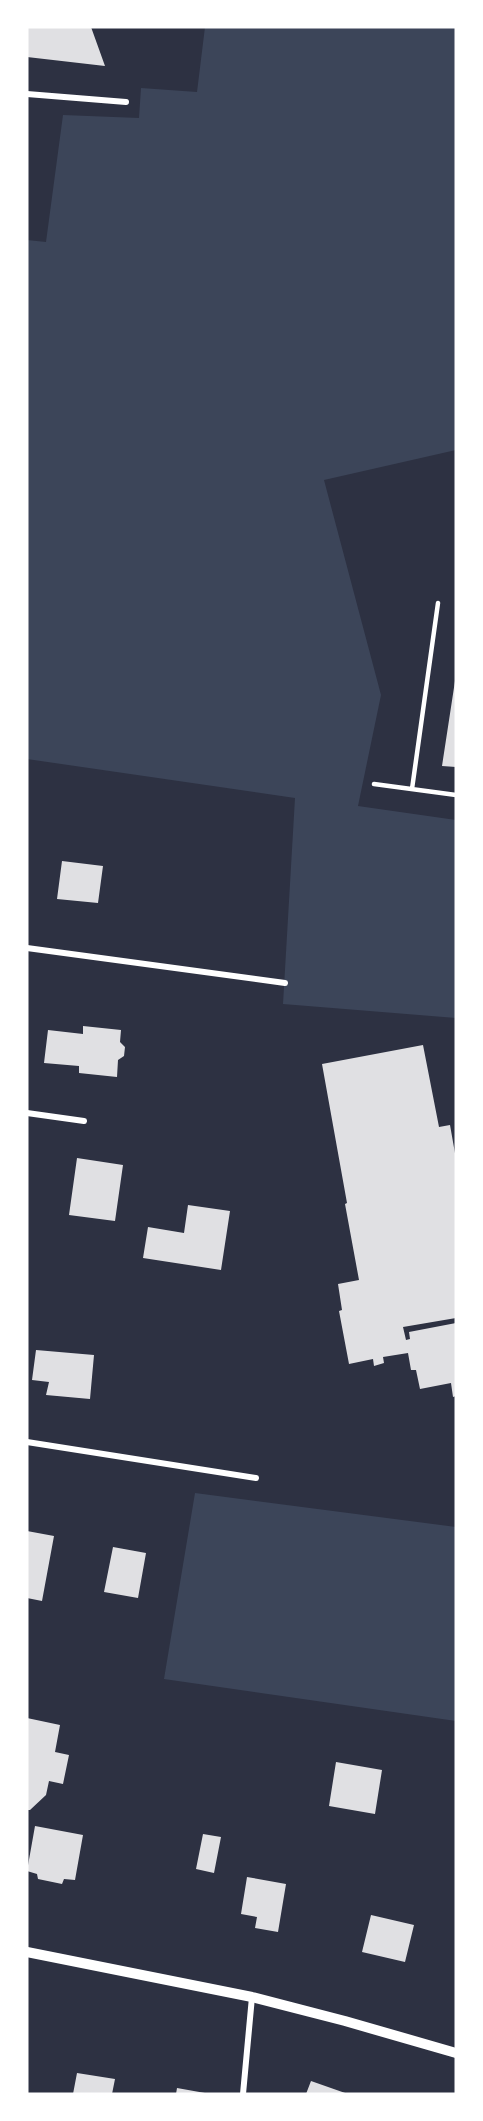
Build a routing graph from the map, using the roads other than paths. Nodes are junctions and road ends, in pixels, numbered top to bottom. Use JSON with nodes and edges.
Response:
{"nodes":[{"id":1,"x":27,"y":94,"type":"edge"},
{"id":2,"x":126,"y":102,"type":"dead end"},
{"id":3,"x":438,"y":603,"type":"dead end"},
{"id":4,"x":374,"y":784,"type":"dead end"},
{"id":5,"x":412,"y":789,"type":"junction"},
{"id":6,"x":456,"y":795,"type":"edge"},
{"id":7,"x":27,"y":948,"type":"edge"},
{"id":8,"x":285,"y":983,"type":"dead end"},
{"id":9,"x":27,"y":1113,"type":"edge"},
{"id":10,"x":84,"y":1121,"type":"dead end"},
{"id":11,"x":27,"y":1442,"type":"edge"},
{"id":12,"x":256,"y":1478,"type":"dead end"},
{"id":13,"x":27,"y":1952,"type":"edge"},
{"id":14,"x":252,"y":1997,"type":"junction"},
{"id":15,"x":456,"y":2053,"type":"edge"},
{"id":16,"x":243,"y":2094,"type":"edge"}],
"edges":[{"from":1,"to":2,"type":"street"},
{"from":3,"to":5,"type":"lane"},
{"from":4,"to":5,"type":"lane"},
{"from":5,"to":6,"type":"lane"},
{"from":7,"to":8,"type":"street"},
{"from":9,"to":10,"type":"street"},
{"from":11,"to":12,"type":"street"},
{"from":13,"to":14,"type":"street"},
{"from":14,"to":15,"type":"street"},
{"from":14,"to":16,"type":"street"}]}
